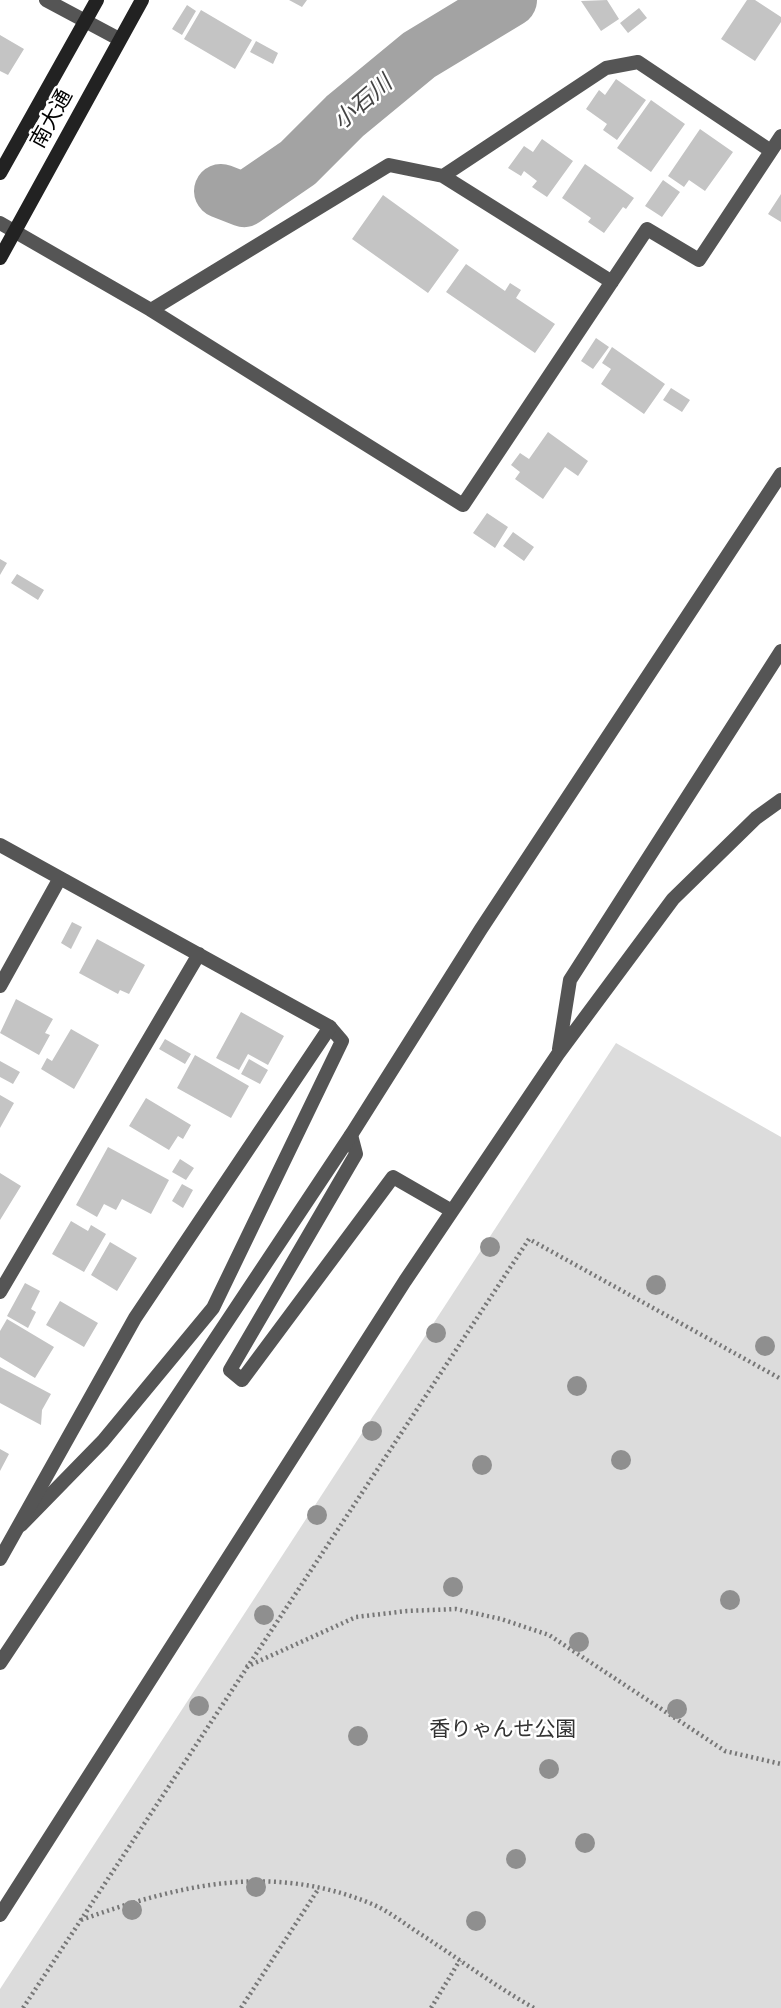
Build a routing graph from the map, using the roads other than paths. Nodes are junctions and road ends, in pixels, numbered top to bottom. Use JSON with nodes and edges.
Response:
{"nodes":[{"id":1,"x":46,"y":0,"type":"edge"},
{"id":2,"x":97,"y":0,"type":"edge"},
{"id":3,"x":142,"y":0,"type":"edge"},
{"id":4,"x":85,"y":20,"type":"junction"},
{"id":5,"x":119,"y":39,"type":"junction"},
{"id":6,"x":781,"y":136,"type":"edge"},
{"id":7,"x":771,"y":151,"type":"junction"},
{"id":8,"x":0,"y":173,"type":"edge"},
{"id":9,"x":443,"y":176,"type":"junction"},
{"id":10,"x":0,"y":223,"type":"edge"},
{"id":11,"x":15,"y":231,"type":"junction"},
{"id":12,"x":0,"y":258,"type":"edge"},
{"id":13,"x":612,"y":282,"type":"junction"},
{"id":14,"x":151,"y":310,"type":"junction"},
{"id":15,"x":781,"y":474,"type":"edge"},
{"id":16,"x":781,"y":651,"type":"edge"},
{"id":17,"x":781,"y":800,"type":"edge"},
{"id":18,"x":0,"y":845,"type":"edge"},
{"id":19,"x":60,"y":878,"type":"junction"},
{"id":20,"x":199,"y":954,"type":"junction"},
{"id":21,"x":0,"y":986,"type":"edge"},
{"id":22,"x":330,"y":1027,"type":"junction"},
{"id":23,"x":558,"y":1054,"type":"junction"},
{"id":24,"x":351,"y":1135,"type":"junction"},
{"id":25,"x":452,"y":1212,"type":"junction"},
{"id":26,"x":0,"y":1292,"type":"edge"},
{"id":27,"x":213,"y":1308,"type":"junction"},
{"id":28,"x":229,"y":1317,"type":"junction"},
{"id":29,"x":16,"y":1531,"type":"junction"},
{"id":30,"x":0,"y":1559,"type":"edge"},
{"id":31,"x":0,"y":1663,"type":"edge"},
{"id":32,"x":0,"y":1915,"type":"edge"}],
"edges":[{"from":1,"to":4,"type":"street"},
{"from":2,"to":4,"type":"street","name":"南大通"},
{"from":3,"to":5,"type":"street","name":"南大通"},
{"from":4,"to":5,"type":"street"},
{"from":4,"to":8,"type":"street","name":"南大通"},
{"from":5,"to":11,"type":"street","name":"南大通"},
{"from":6,"to":7,"type":"street"},
{"from":7,"to":9,"type":"street"},
{"from":7,"to":13,"type":"street"},
{"from":9,"to":13,"type":"street"},
{"from":9,"to":14,"type":"street"},
{"from":10,"to":11,"type":"street"},
{"from":11,"to":12,"type":"street","name":"南大通"},
{"from":11,"to":14,"type":"street"},
{"from":13,"to":14,"type":"street"},
{"from":15,"to":24,"type":"street"},
{"from":16,"to":23,"type":"street"},
{"from":17,"to":23,"type":"street"},
{"from":18,"to":19,"type":"street"},
{"from":19,"to":20,"type":"street"},
{"from":19,"to":21,"type":"street"},
{"from":20,"to":22,"type":"street"},
{"from":20,"to":26,"type":"street"},
{"from":22,"to":27,"type":"street"},
{"from":22,"to":29,"type":"street"},
{"from":23,"to":25,"type":"street"},
{"from":24,"to":25,"type":"street"},
{"from":24,"to":28,"type":"street"},
{"from":25,"to":32,"type":"street"},
{"from":27,"to":28,"type":"street"},
{"from":27,"to":29,"type":"street"},
{"from":28,"to":31,"type":"street"},
{"from":29,"to":30,"type":"street"}]}
